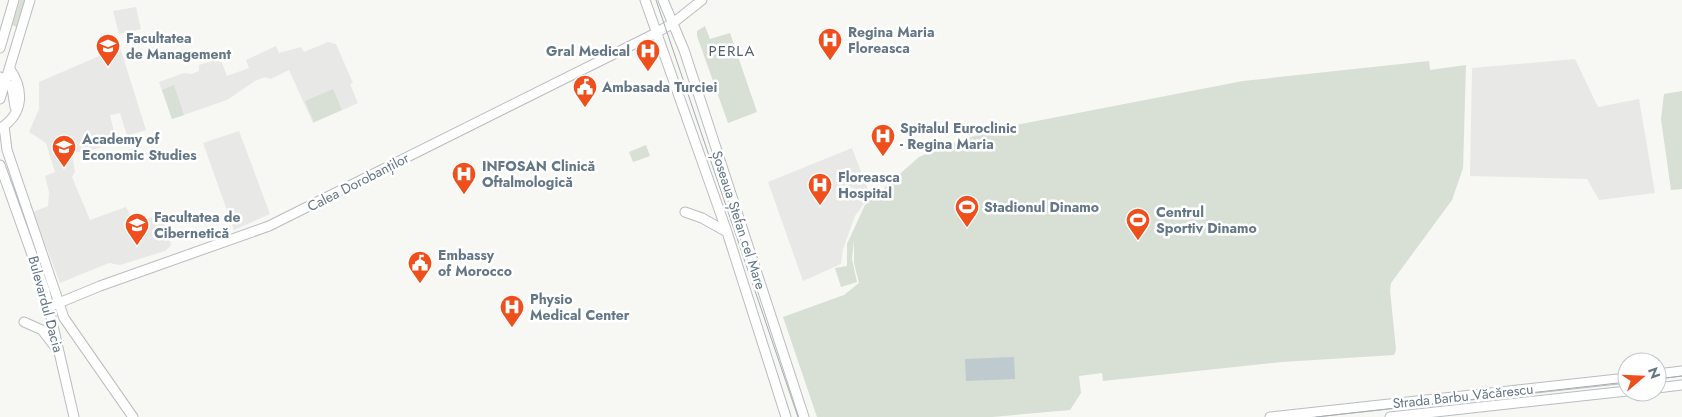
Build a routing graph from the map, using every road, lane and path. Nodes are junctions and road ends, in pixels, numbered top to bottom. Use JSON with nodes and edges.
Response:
{"nodes":[{"id":1,"x":14,"y":0,"type":"edge"},
{"id":2,"x":30,"y":0,"type":"edge"},
{"id":3,"x":645,"y":0,"type":"edge"},
{"id":4,"x":664,"y":0,"type":"edge"},
{"id":5,"x":702,"y":0,"type":"edge"},
{"id":6,"x":673,"y":23,"type":"junction"},
{"id":7,"x":656,"y":33,"type":"junction"},
{"id":8,"x":0,"y":48,"type":"edge"},
{"id":9,"x":10,"y":68,"type":"junction"},
{"id":10,"x":3,"y":79,"type":"edge"},
{"id":11,"x":0,"y":98,"type":"edge"},
{"id":12,"x":13,"y":117,"type":"junction"},
{"id":13,"x":2,"y":128,"type":"edge"},
{"id":14,"x":0,"y":165,"type":"edge"},
{"id":15,"x":686,"y":212,"type":"dead end"},
{"id":16,"x":727,"y":232,"type":"junction"},
{"id":17,"x":59,"y":303,"type":"junction"},
{"id":18,"x":49,"y":307,"type":"junction"},
{"id":19,"x":24,"y":322,"type":"dead end"},
{"id":20,"x":60,"y":356,"type":"junction"},
{"id":21,"x":1682,"y":371,"type":"edge"},
{"id":22,"x":1667,"y":373,"type":"edge"},
{"id":23,"x":1617,"y":379,"type":"edge"},
{"id":24,"x":1682,"y":385,"type":"edge"},
{"id":25,"x":1667,"y":387,"type":"edge"},
{"id":26,"x":1617,"y":392,"type":"edge"},
{"id":27,"x":74,"y":417,"type":"edge"},
{"id":28,"x":133,"y":417,"type":"edge"},
{"id":29,"x":786,"y":417,"type":"edge"},
{"id":30,"x":804,"y":417,"type":"edge"},
{"id":31,"x":1270,"y":417,"type":"edge"},
{"id":32,"x":1390,"y":417,"type":"edge"}],
"edges":[{"from":1,"to":8,"type":"main road"},
{"from":2,"to":9,"type":"main road"},
{"from":3,"to":7,"type":"main road","name":"Șoseaua Ștefan cel Mare"},
{"from":4,"to":6,"type":"main road","name":"Șoseaua Ștefan cel Mare"},
{"from":5,"to":6,"type":"main road"},
{"from":6,"to":7,"type":"main road","name":"Calea Dorobanților"},
{"from":6,"to":30,"type":"main road","name":"Șoseaua Ștefan cel Mare"},
{"from":7,"to":16,"type":"main road","name":"Șoseaua Ștefan cel Mare"},
{"from":7,"to":17,"type":"main road","name":"Calea Dorobanților"},
{"from":9,"to":10,"type":"main road"},
{"from":9,"to":12,"type":"main road"},
{"from":10,"to":11,"type":"main road"},
{"from":10,"to":12,"type":"main road"},
{"from":12,"to":13,"type":"main road"},
{"from":13,"to":17,"type":"main road","name":"Bulevardul Dacia"},
{"from":14,"to":18,"type":"main road","name":"Bulevardul Dacia"},
{"from":15,"to":16,"type":"main road"},
{"from":16,"to":29,"type":"main road","name":"Șoseaua Ștefan cel Mare"},
{"from":17,"to":18,"type":"main road","name":"Calea Dorobanților"},
{"from":17,"to":28,"type":"main road","name":"Bulevardul Dacia"},
{"from":18,"to":20,"type":"main road","name":"Bulevardul Dacia"},
{"from":19,"to":20,"type":"main road"},
{"from":20,"to":27,"type":"main road","name":"Bulevardul Dacia"},
{"from":21,"to":22,"type":"main road"},
{"from":23,"to":31,"type":"main road","name":"Strada Barbu Văcărescu"},
{"from":24,"to":25,"type":"main road"},
{"from":26,"to":32,"type":"main road","name":"Strada Barbu Văcărescu"}]}
